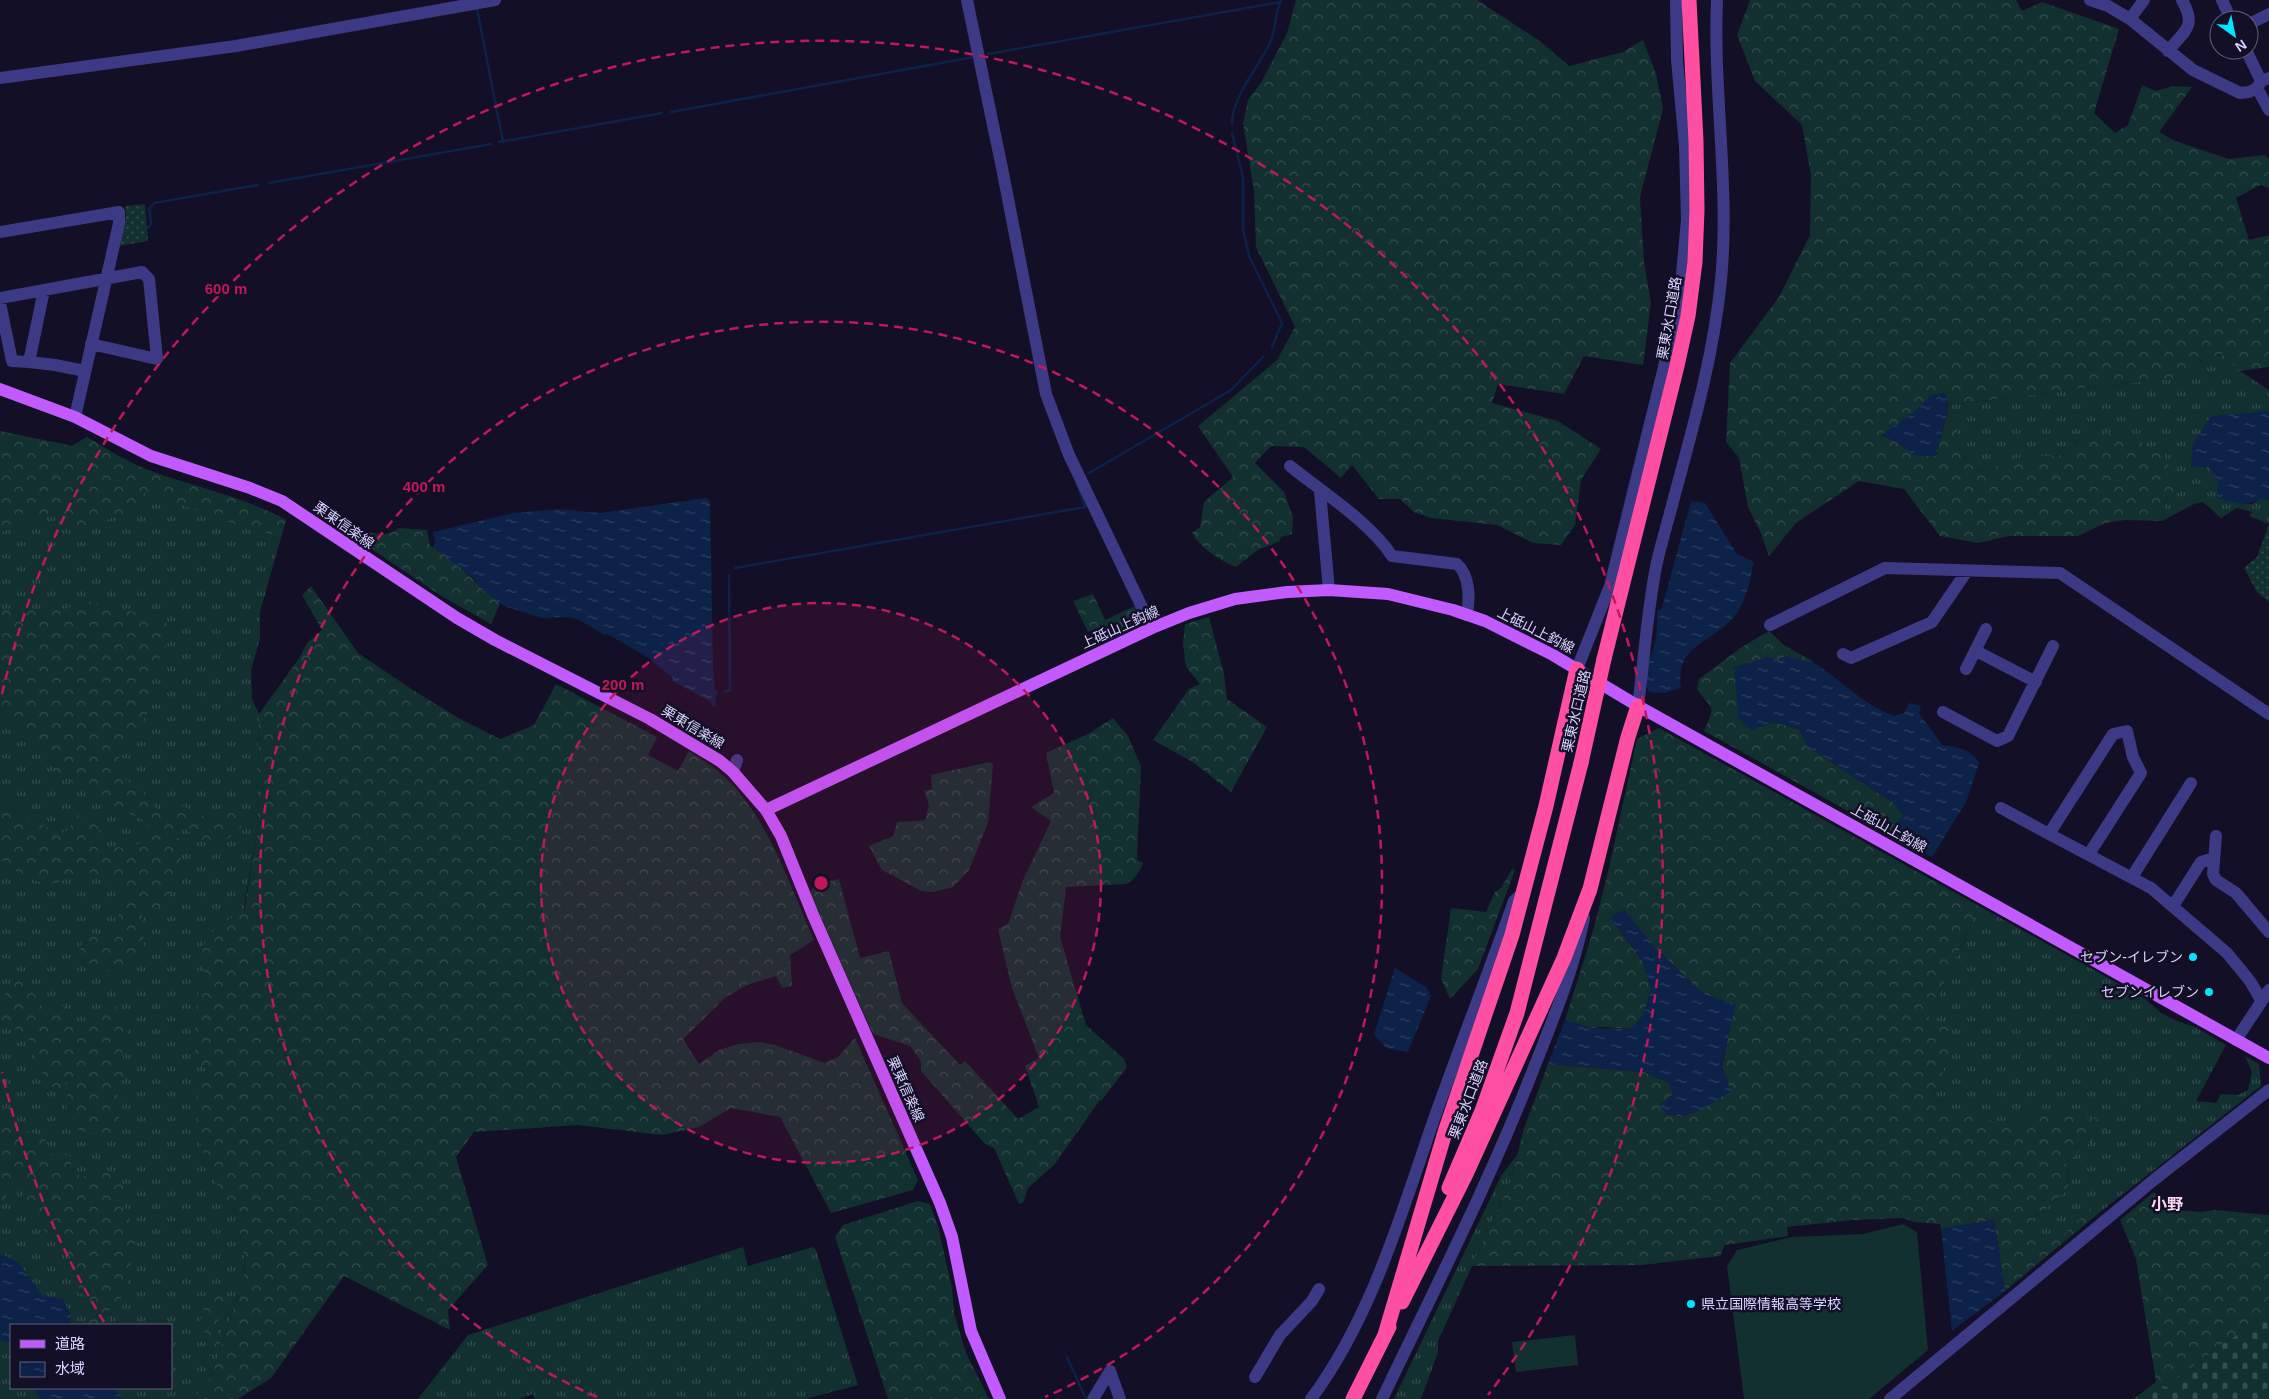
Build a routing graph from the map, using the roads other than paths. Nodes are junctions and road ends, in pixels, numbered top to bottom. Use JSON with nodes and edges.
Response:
{"nodes":[{"id":1,"x":495,"y":0,"type":"edge"},
{"id":2,"x":967,"y":0,"type":"edge"},
{"id":3,"x":1676,"y":0,"type":"edge"},
{"id":4,"x":1688,"y":0,"type":"edge"},
{"id":5,"x":1717,"y":0,"type":"edge"},
{"id":6,"x":2090,"y":0,"type":"edge"},
{"id":7,"x":2144,"y":0,"type":"edge"},
{"id":8,"x":2182,"y":0,"type":"edge"},
{"id":9,"x":2130,"y":19,"type":"junction"},
{"id":10,"x":2168,"y":51,"type":"junction"},
{"id":11,"x":2251,"y":60,"type":"edge"},
{"id":12,"x":0,"y":78,"type":"edge"},
{"id":13,"x":2262,"y":82,"type":"edge"},
{"id":14,"x":2269,"y":110,"type":"edge"},
{"id":15,"x":0,"y":232,"type":"edge"},
{"id":16,"x":106,"y":279,"type":"junction"},
{"id":17,"x":44,"y":290,"type":"junction"},
{"id":18,"x":0,"y":298,"type":"edge"},
{"id":19,"x":0,"y":303,"type":"edge"},
{"id":20,"x":91,"y":344,"type":"junction"},
{"id":21,"x":29,"y":362,"type":"junction"},
{"id":22,"x":84,"y":371,"type":"junction"},
{"id":23,"x":0,"y":389,"type":"edge"},
{"id":24,"x":75,"y":417,"type":"junction"},
{"id":25,"x":1290,"y":466,"type":"dead end"},
{"id":26,"x":1320,"y":490,"type":"junction"},
{"id":27,"x":1967,"y":571,"type":"junction"},
{"id":28,"x":1329,"y":590,"type":"junction"},
{"id":29,"x":1466,"y":615,"type":"junction"},
{"id":30,"x":1770,"y":625,"type":"dead end"},
{"id":31,"x":1152,"y":628,"type":"junction"},
{"id":32,"x":1986,"y":629,"type":"dead end"},
{"id":33,"x":2053,"y":646,"type":"dead end"},
{"id":34,"x":1976,"y":651,"type":"junction"},
{"id":35,"x":1843,"y":654,"type":"dead end"},
{"id":36,"x":1966,"y":668,"type":"dead end"},
{"id":37,"x":1577,"y":669,"type":"junction"},
{"id":38,"x":2036,"y":682,"type":"junction"},
{"id":39,"x":1638,"y":706,"type":"junction"},
{"id":40,"x":1943,"y":712,"type":"dead end"},
{"id":41,"x":2269,"y":714,"type":"edge"},
{"id":42,"x":2192,"y":783,"type":"dead end"},
{"id":43,"x":2001,"y":808,"type":"dead end"},
{"id":44,"x":766,"y":810,"type":"junction"},
{"id":45,"x":2049,"y":834,"type":"junction"},
{"id":46,"x":2216,"y":836,"type":"dead end"},
{"id":47,"x":2089,"y":854,"type":"junction"},
{"id":48,"x":2214,"y":858,"type":"junction"},
{"id":49,"x":2132,"y":876,"type":"junction"},
{"id":50,"x":1524,"y":888,"type":"junction"},
{"id":51,"x":1590,"y":889,"type":"junction"},
{"id":52,"x":2173,"y":906,"type":"junction"},
{"id":53,"x":2269,"y":932,"type":"edge"},
{"id":54,"x":2265,"y":995,"type":"edge"},
{"id":55,"x":2236,"y":1040,"type":"junction"},
{"id":56,"x":2269,"y":1058,"type":"edge"},
{"id":57,"x":2269,"y":1090,"type":"edge"},
{"id":58,"x":1319,"y":1289,"type":"dead end"},
{"id":59,"x":1385,"y":1335,"type":"junction"},
{"id":60,"x":1255,"y":1376,"type":"dead end"},
{"id":61,"x":1000,"y":1399,"type":"edge"},
{"id":62,"x":1093,"y":1399,"type":"edge"},
{"id":63,"x":1120,"y":1399,"type":"edge"},
{"id":64,"x":1311,"y":1399,"type":"edge"},
{"id":65,"x":1353,"y":1399,"type":"edge"},
{"id":66,"x":1382,"y":1399,"type":"edge"},
{"id":67,"x":1890,"y":1399,"type":"edge"}],
"edges":[{"from":1,"to":12,"type":"street"},
{"from":2,"to":31,"type":"street"},
{"from":3,"to":37,"type":"street"},
{"from":4,"to":59,"type":"highway","name":"栗東水口道路","bridge":true},
{"from":5,"to":39,"type":"street"},
{"from":6,"to":9,"type":"street"},
{"from":7,"to":9,"type":"street"},
{"from":8,"to":10,"type":"street"},
{"from":9,"to":10,"type":"street"},
{"from":10,"to":13,"type":"street"},
{"from":11,"to":13,"type":"street"},
{"from":13,"to":14,"type":"street"},
{"from":15,"to":16,"type":"street"},
{"from":16,"to":17,"type":"street"},
{"from":16,"to":20,"type":"street"},
{"from":16,"to":20,"type":"street"},
{"from":17,"to":18,"type":"street"},
{"from":17,"to":21,"type":"street"},
{"from":19,"to":21,"type":"street"},
{"from":20,"to":22,"type":"street"},
{"from":21,"to":22,"type":"street"},
{"from":22,"to":24,"type":"street"},
{"from":23,"to":24,"type":"main road","name":"栗東信楽線"},
{"from":24,"to":44,"type":"main road","name":"栗東信楽線"},
{"from":25,"to":26,"type":"street"},
{"from":26,"to":28,"type":"street"},
{"from":26,"to":29,"type":"street"},
{"from":27,"to":30,"type":"street"},
{"from":27,"to":35,"type":"street"},
{"from":27,"to":41,"type":"street"},
{"from":28,"to":29,"type":"main road","name":"上砥山上鈎線"},
{"from":28,"to":31,"type":"main road","name":"上砥山上鈎線"},
{"from":29,"to":37,"type":"main road","name":"上砥山上鈎線"},
{"from":31,"to":44,"type":"main road","name":"上砥山上鈎線"},
{"from":32,"to":34,"type":"street"},
{"from":33,"to":38,"type":"street"},
{"from":34,"to":36,"type":"street"},
{"from":34,"to":38,"type":"street"},
{"from":37,"to":39,"type":"main road","name":"上砥山上鈎線"},
{"from":37,"to":50,"type":"highway"},
{"from":38,"to":40,"type":"street"},
{"from":39,"to":51,"type":"highway"},
{"from":39,"to":55,"type":"main road","name":"上砥山上鈎線"},
{"from":42,"to":49,"type":"street"},
{"from":43,"to":45,"type":"street"},
{"from":44,"to":61,"type":"main road","name":"栗東信楽線"},
{"from":45,"to":47,"type":"street"},
{"from":45,"to":47,"type":"street"},
{"from":46,"to":48,"type":"street"},
{"from":47,"to":49,"type":"street"},
{"from":48,"to":52,"type":"street"},
{"from":48,"to":53,"type":"street"},
{"from":49,"to":52,"type":"street"},
{"from":50,"to":59,"type":"highway"},
{"from":50,"to":64,"type":"street"},
{"from":51,"to":59,"type":"highway"},
{"from":51,"to":66,"type":"street"},
{"from":52,"to":54,"type":"street"},
{"from":54,"to":55,"type":"street"},
{"from":55,"to":56,"type":"main road","name":"上砥山上鈎線"},
{"from":57,"to":67,"type":"street"},
{"from":58,"to":60,"type":"street"},
{"from":59,"to":65,"type":"highway","name":"栗東水口道路"},
{"from":62,"to":63,"type":"street"}]}
